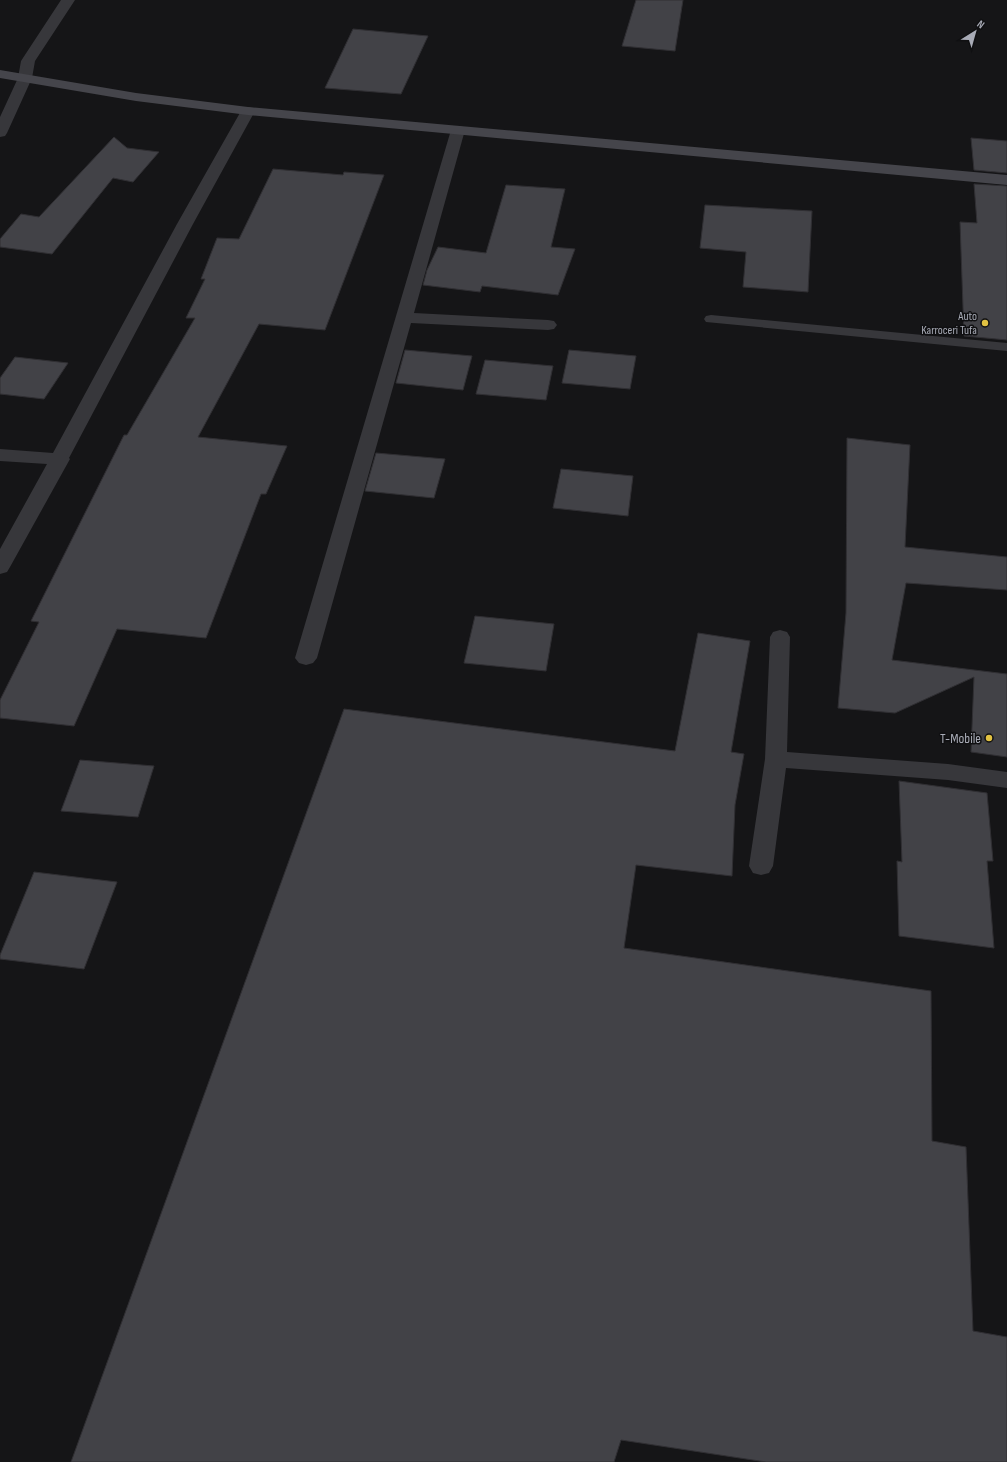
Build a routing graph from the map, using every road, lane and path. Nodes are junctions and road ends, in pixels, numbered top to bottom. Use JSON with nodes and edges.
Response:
{"nodes":[{"id":1,"x":68,"y":0,"type":"edge"},
{"id":2,"x":0,"y":74,"type":"edge"},
{"id":3,"x":25,"y":78,"type":"junction"},
{"id":4,"x":248,"y":111,"type":"junction"},
{"id":5,"x":458,"y":130,"type":"junction"},
{"id":6,"x":0,"y":133,"type":"edge"},
{"id":7,"x":1007,"y":180,"type":"edge"},
{"id":8,"x":405,"y":318,"type":"junction"},
{"id":9,"x":711,"y":319,"type":"dead end"},
{"id":10,"x":548,"y":325,"type":"dead end"},
{"id":11,"x":1007,"y":347,"type":"edge"},
{"id":12,"x":0,"y":455,"type":"edge"},
{"id":13,"x":61,"y":459,"type":"junction"},
{"id":14,"x":0,"y":567,"type":"edge"},
{"id":15,"x":780,"y":637,"type":"dead end"},
{"id":16,"x":306,"y":658,"type":"dead end"},
{"id":17,"x":776,"y":758,"type":"junction"},
{"id":18,"x":1007,"y":780,"type":"edge"},
{"id":19,"x":761,"y":866,"type":"dead end"}],
"edges":[{"from":1,"to":3,"type":"street"},
{"from":2,"to":3,"type":"street"},
{"from":3,"to":4,"type":"street"},
{"from":3,"to":6,"type":"street"},
{"from":4,"to":5,"type":"street"},
{"from":4,"to":13,"type":"street"},
{"from":5,"to":7,"type":"street"},
{"from":5,"to":8,"type":"street"},
{"from":8,"to":10,"type":"street"},
{"from":8,"to":16,"type":"street"},
{"from":9,"to":11,"type":"lane"},
{"from":12,"to":13,"type":"street"},
{"from":13,"to":14,"type":"street"},
{"from":15,"to":17,"type":"street"},
{"from":17,"to":18,"type":"street"},
{"from":17,"to":19,"type":"street"}]}
